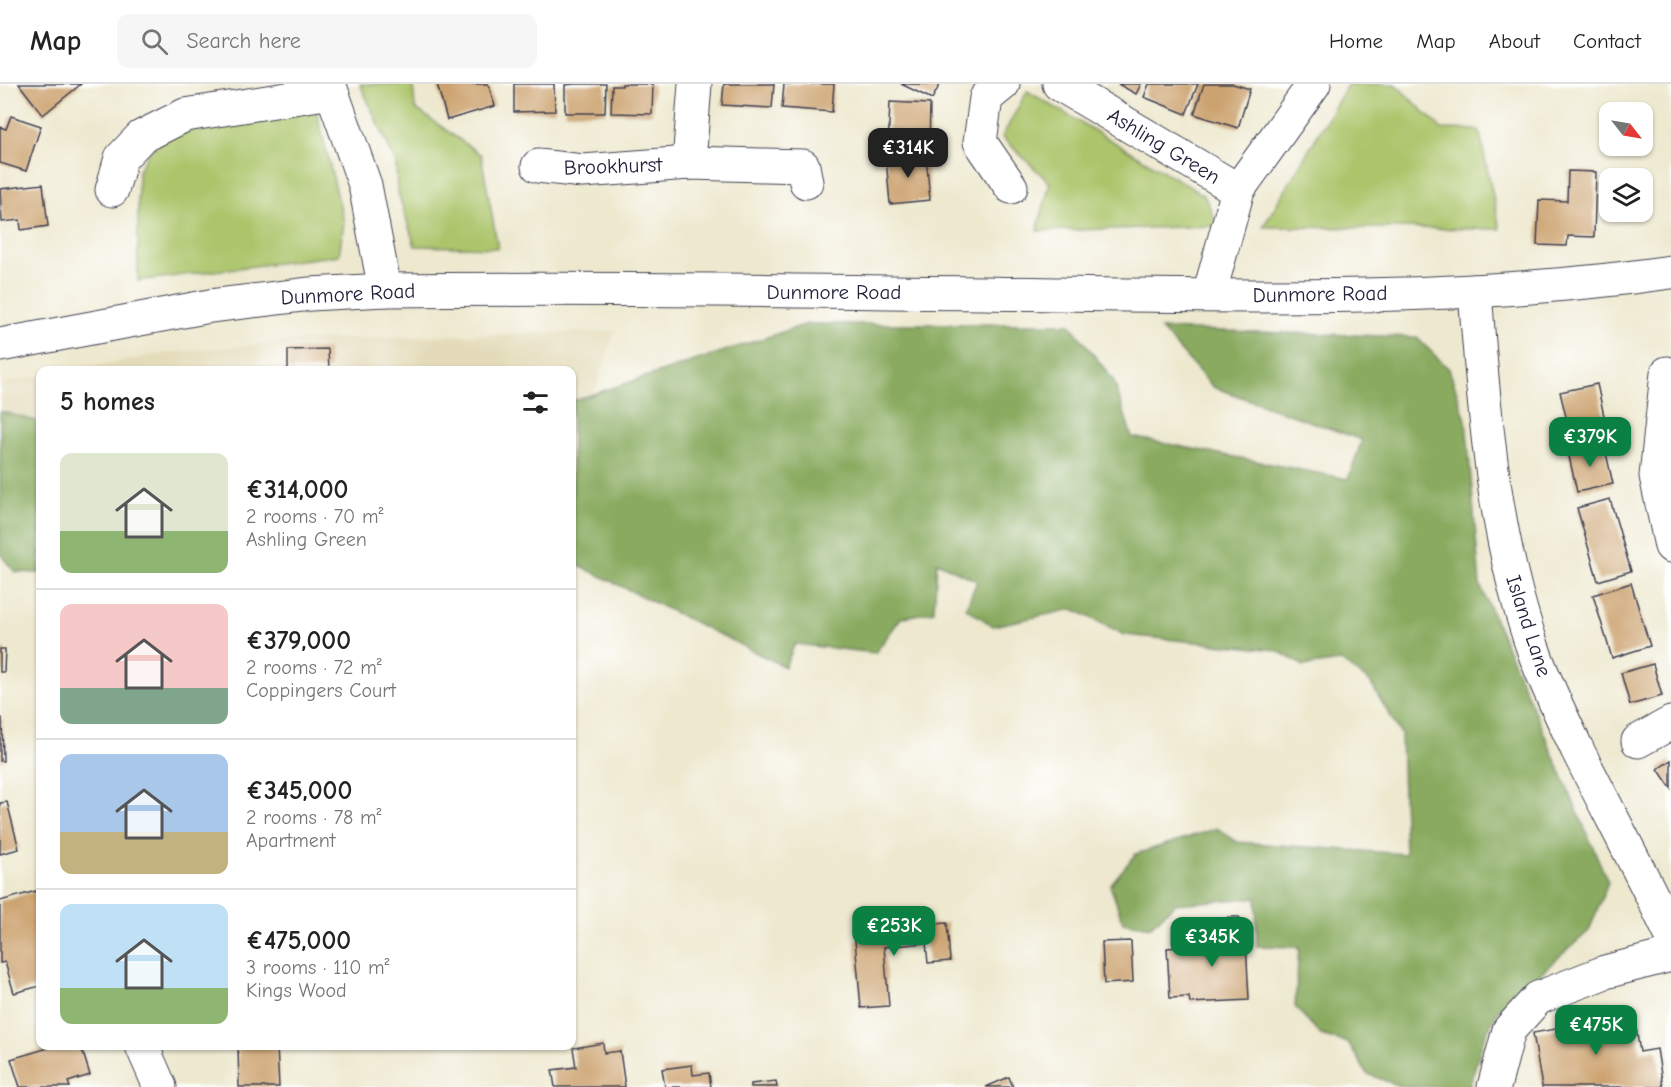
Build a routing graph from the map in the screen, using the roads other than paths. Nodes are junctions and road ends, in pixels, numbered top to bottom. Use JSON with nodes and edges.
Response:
{"nodes":[{"id":1,"x":695,"y":84,"type":"edge"},
{"id":2,"x":1004,"y":84,"type":"edge"},
{"id":3,"x":1059,"y":84,"type":"edge"},
{"id":4,"x":1314,"y":84,"type":"edge"},
{"id":5,"x":329,"y":88,"type":"edge"},
{"id":6,"x":689,"y":163,"type":"junction"},
{"id":7,"x":538,"y":166,"type":"dead end"},
{"id":8,"x":806,"y":182,"type":"dead end"},
{"id":9,"x":1011,"y":187,"type":"dead end"},
{"id":10,"x":112,"y":190,"type":"dead end"},
{"id":11,"x":1238,"y":190,"type":"junction"},
{"id":12,"x":1671,"y":272,"type":"edge"},
{"id":13,"x":385,"y":290,"type":"junction"},
{"id":14,"x":1475,"y":291,"type":"junction"},
{"id":15,"x":1209,"y":295,"type":"junction"},
{"id":16,"x":0,"y":345,"type":"edge"},
{"id":17,"x":1667,"y":373,"type":"dead end"},
{"id":18,"x":1671,"y":546,"type":"edge"},
{"id":19,"x":1671,"y":723,"type":"edge"},
{"id":20,"x":1638,"y":741,"type":"dead end"},
{"id":21,"x":1671,"y":936,"type":"edge"},
{"id":22,"x":1671,"y":955,"type":"edge"},
{"id":23,"x":144,"y":1050,"type":"edge"},
{"id":24,"x":160,"y":1087,"type":"edge"},
{"id":25,"x":1494,"y":1087,"type":"edge"}],
"edges":[{"from":1,"to":6,"type":"street","name":"Brookhurst"},
{"from":2,"to":9,"type":"street"},
{"from":3,"to":11,"type":"street","name":"Ashling Green"},
{"from":4,"to":11,"type":"street"},
{"from":5,"to":10,"type":"street"},
{"from":5,"to":13,"type":"street"},
{"from":6,"to":7,"type":"street","name":"Brookhurst"},
{"from":6,"to":8,"type":"street","name":"Brookhurst"},
{"from":11,"to":15,"type":"street"},
{"from":12,"to":14,"type":"street","name":"Dunmore Road"},
{"from":13,"to":15,"type":"street","name":"Dunmore Road"},
{"from":13,"to":16,"type":"street","name":"Dunmore Road"},
{"from":14,"to":15,"type":"street","name":"Dunmore Road"},
{"from":14,"to":21,"type":"street","name":"Island Lane"},
{"from":17,"to":18,"type":"street"},
{"from":19,"to":20,"type":"street"},
{"from":22,"to":25,"type":"street"},
{"from":23,"to":24,"type":"street"}]}
